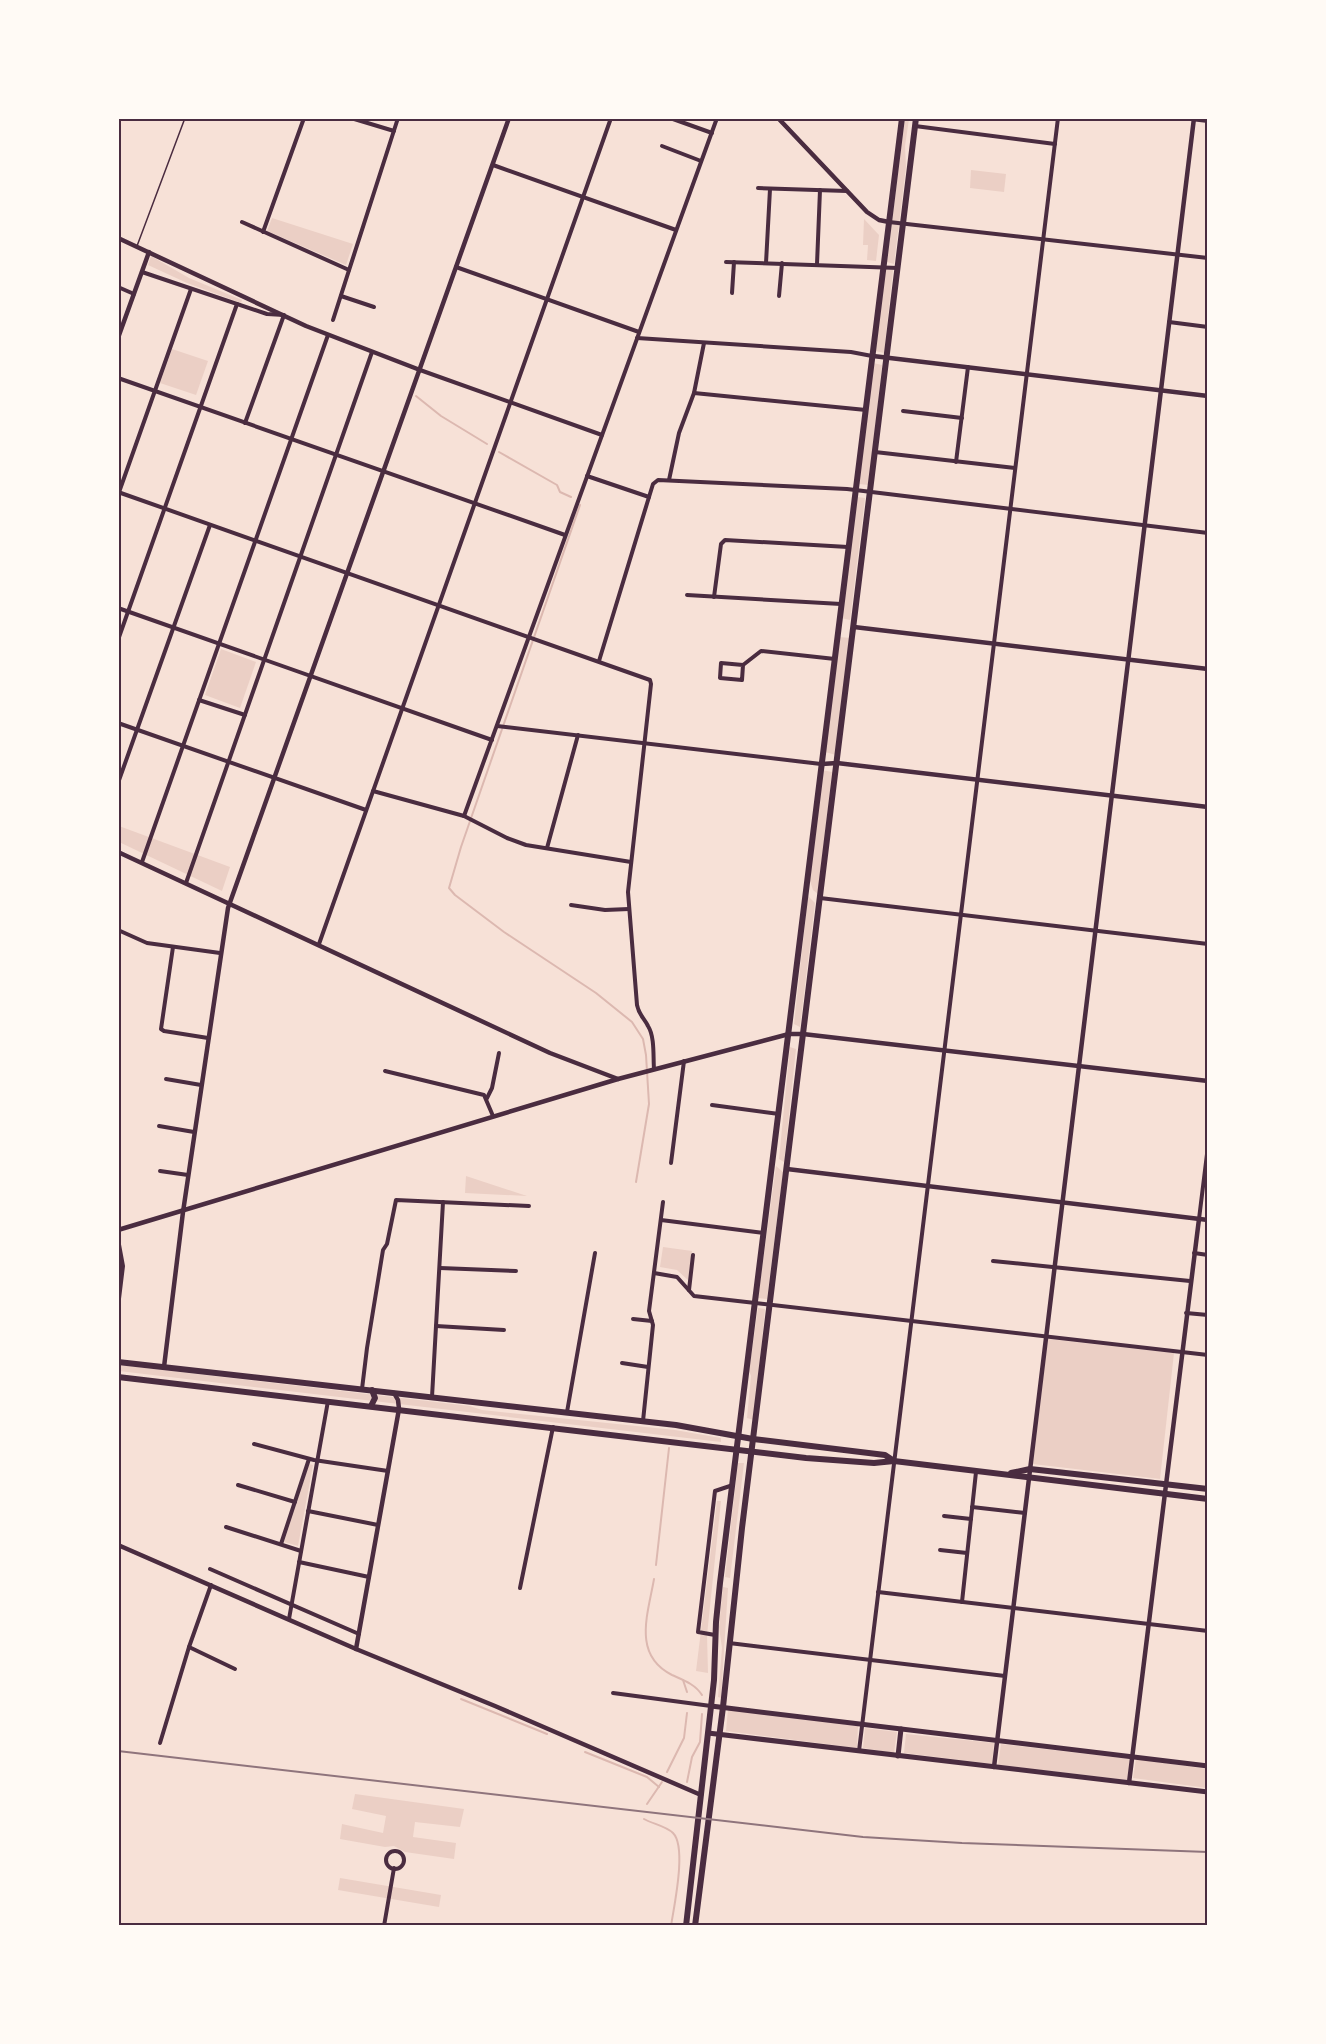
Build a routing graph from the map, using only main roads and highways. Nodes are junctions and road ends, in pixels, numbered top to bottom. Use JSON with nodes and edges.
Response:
{"nodes":[{"id":1,"x":902,"y":118,"type":"edge"},
{"id":2,"x":1193,"y":119,"type":"edge"},
{"id":3,"x":1208,"y":120,"type":"edge"},
{"id":4,"x":916,"y":122,"type":"edge"},
{"id":5,"x":838,"y":636,"type":"junction"},
{"id":6,"x":853,"y":637,"type":"junction"},
{"id":7,"x":808,"y":882,"type":"junction"},
{"id":8,"x":820,"y":898,"type":"junction"},
{"id":9,"x":774,"y":1156,"type":"junction"},
{"id":10,"x":787,"y":1169,"type":"junction"},
{"id":11,"x":118,"y":1362,"type":"edge"},
{"id":12,"x":118,"y":1377,"type":"edge"},
{"id":13,"x":372,"y":1390,"type":"junction"},
{"id":14,"x":371,"y":1406,"type":"junction"},
{"id":15,"x":739,"y":1436,"type":"junction"},
{"id":16,"x":753,"y":1439,"type":"junction"},
{"id":17,"x":737,"y":1449,"type":"junction"},
{"id":18,"x":752,"y":1451,"type":"junction"},
{"id":19,"x":894,"y":1461,"type":"junction"},
{"id":20,"x":1005,"y":1474,"type":"junction"},
{"id":21,"x":1208,"y":1489,"type":"edge"},
{"id":22,"x":1208,"y":1499,"type":"edge"},
{"id":23,"x":711,"y":1706,"type":"junction"},
{"id":24,"x":723,"y":1707,"type":"junction"},
{"id":25,"x":901,"y":1729,"type":"junction"},
{"id":26,"x":708,"y":1733,"type":"junction"},
{"id":27,"x":720,"y":1734,"type":"junction"},
{"id":28,"x":898,"y":1755,"type":"junction"},
{"id":29,"x":1208,"y":1766,"type":"edge"},
{"id":30,"x":1208,"y":1792,"type":"edge"},
{"id":31,"x":686,"y":1926,"type":"edge"},
{"id":32,"x":695,"y":1926,"type":"edge"}],
"edges":[{"from":1,"to":5,"type":"main road"},
{"from":2,"to":3,"type":"main road"},
{"from":4,"to":6,"type":"main road"},
{"from":5,"to":6,"type":"main road"},
{"from":5,"to":7,"type":"main road"},
{"from":6,"to":8,"type":"main road"},
{"from":7,"to":8,"type":"main road"},
{"from":7,"to":9,"type":"main road"},
{"from":8,"to":10,"type":"main road"},
{"from":9,"to":10,"type":"main road"},
{"from":9,"to":15,"type":"main road"},
{"from":10,"to":16,"type":"main road"},
{"from":11,"to":13,"type":"main road"},
{"from":12,"to":14,"type":"main road"},
{"from":13,"to":14,"type":"main road"},
{"from":13,"to":15,"type":"main road"},
{"from":14,"to":17,"type":"main road"},
{"from":15,"to":16,"type":"main road"},
{"from":15,"to":17,"type":"main road"},
{"from":16,"to":18,"type":"main road"},
{"from":16,"to":19,"type":"main road"},
{"from":17,"to":18,"type":"main road"},
{"from":17,"to":23,"type":"main road"},
{"from":18,"to":19,"type":"main road"},
{"from":18,"to":24,"type":"main road"},
{"from":19,"to":20,"type":"main road"},
{"from":20,"to":21,"type":"main road"},
{"from":20,"to":22,"type":"main road"},
{"from":23,"to":24,"type":"main road"},
{"from":23,"to":26,"type":"main road"},
{"from":24,"to":25,"type":"main road"},
{"from":24,"to":27,"type":"main road"},
{"from":25,"to":28,"type":"main road"},
{"from":25,"to":29,"type":"main road"},
{"from":26,"to":27,"type":"main road"},
{"from":26,"to":31,"type":"main road"},
{"from":27,"to":28,"type":"main road"},
{"from":27,"to":32,"type":"main road"},
{"from":28,"to":30,"type":"main road"}]}
